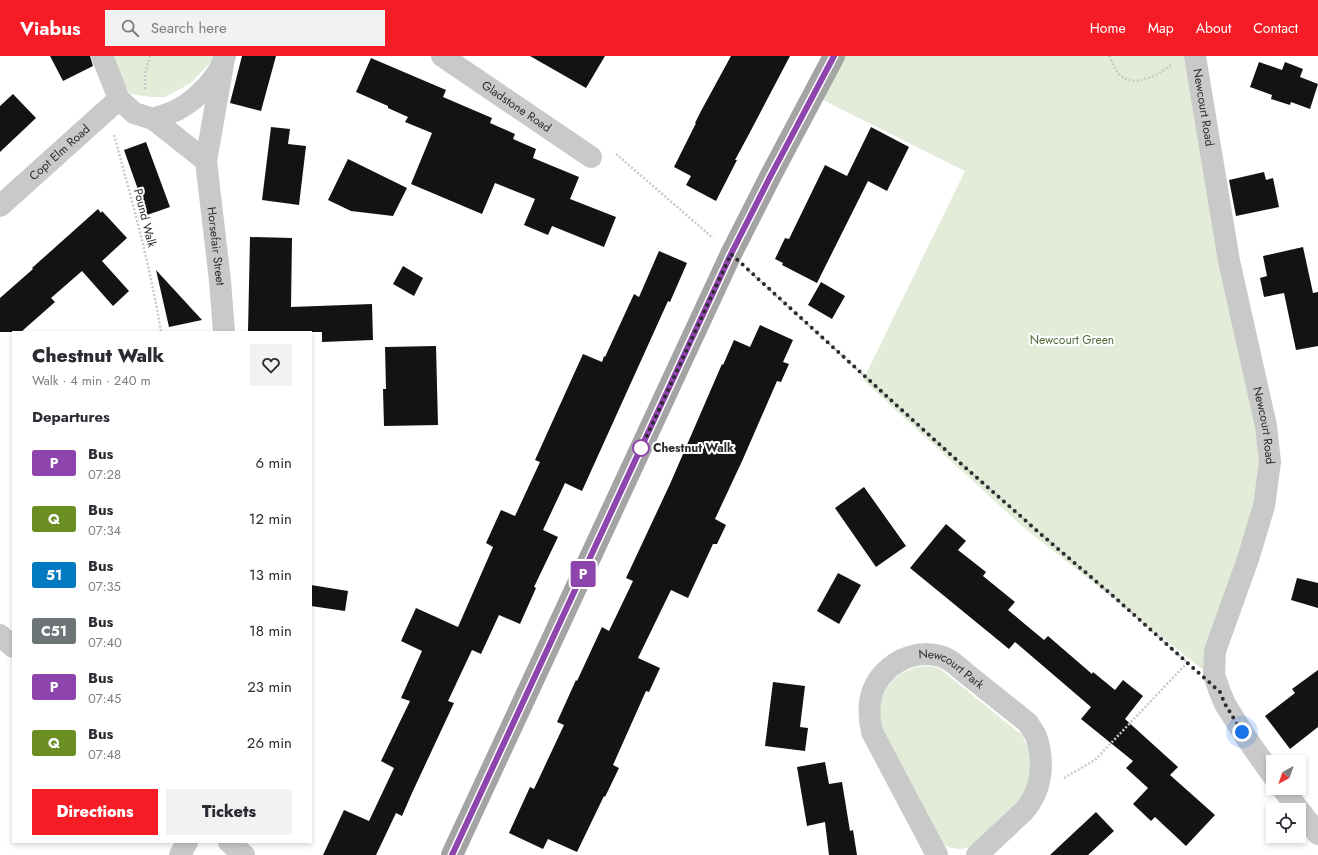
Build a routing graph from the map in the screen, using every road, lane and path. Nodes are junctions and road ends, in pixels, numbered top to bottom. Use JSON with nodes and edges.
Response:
{"nodes":[{"id":1,"x":102,"y":56,"type":"edge"},
{"id":2,"x":150,"y":56,"type":"edge"},
{"id":3,"x":442,"y":56,"type":"edge"},
{"id":4,"x":834,"y":56,"type":"edge"},
{"id":5,"x":1109,"y":56,"type":"edge"},
{"id":6,"x":1195,"y":56,"type":"edge"},
{"id":7,"x":224,"y":60,"type":"edge"},
{"id":8,"x":1170,"y":66,"type":"dead end"},
{"id":9,"x":113,"y":104,"type":"junction"},
{"id":10,"x":149,"y":117,"type":"junction"},
{"id":11,"x":591,"y":156,"type":"joint"},
{"id":12,"x":206,"y":161,"type":"junction"},
{"id":13,"x":0,"y":206,"type":"edge"},
{"id":14,"x":731,"y":254,"type":"junction"},
{"id":15,"x":161,"y":331,"type":"edge"},
{"id":16,"x":224,"y":331,"type":"edge"},
{"id":17,"x":0,"y":635,"type":"edge"},
{"id":18,"x":12,"y":646,"type":"edge"},
{"id":19,"x":1187,"y":663,"type":"junction"},
{"id":20,"x":1192,"y":668,"type":"dead end"},
{"id":21,"x":1266,"y":766,"type":"edge"},
{"id":22,"x":1035,"y":795,"type":"junction"},
{"id":23,"x":1287,"y":795,"type":"edge"},
{"id":24,"x":1318,"y":834,"type":"edge"},
{"id":25,"x":186,"y":843,"type":"edge"},
{"id":26,"x":230,"y":843,"type":"edge"},
{"id":27,"x":180,"y":855,"type":"edge"},
{"id":28,"x":244,"y":855,"type":"edge"},
{"id":29,"x":452,"y":855,"type":"edge"},
{"id":30,"x":937,"y":855,"type":"edge"},
{"id":31,"x":977,"y":855,"type":"edge"}],
"edges":[{"from":1,"to":9,"type":"street"},
{"from":2,"to":10,"type":"path"},
{"from":3,"to":11,"type":"street","name":"Gladstone Road"},
{"from":4,"to":14,"type":"main road"},
{"from":5,"to":8,"type":"path"},
{"from":6,"to":21,"type":"street","name":"Newcourt Road"},
{"from":7,"to":10,"type":"street","name":"Horsefair Street"},
{"from":7,"to":12,"type":"street","name":"Horsefair Street"},
{"from":9,"to":10,"type":"street"},
{"from":9,"to":13,"type":"street","name":"Copt Elm Road"},
{"from":9,"to":15,"type":"path","name":"Pound Walk"},
{"from":10,"to":12,"type":"street"},
{"from":11,"to":14,"type":"path"},
{"from":12,"to":16,"type":"street","name":"Horsefair Street"},
{"from":14,"to":19,"type":"path"},
{"from":14,"to":29,"type":"main road"},
{"from":17,"to":18,"type":"street"},
{"from":19,"to":20,"type":"path"},
{"from":19,"to":22,"type":"path"},
{"from":22,"to":30,"type":"street","name":"Newcourt Park"},
{"from":22,"to":31,"type":"street","name":"Newcourt Park"},
{"from":23,"to":24,"type":"street"},
{"from":25,"to":27,"type":"street"},
{"from":26,"to":28,"type":"street"}]}
